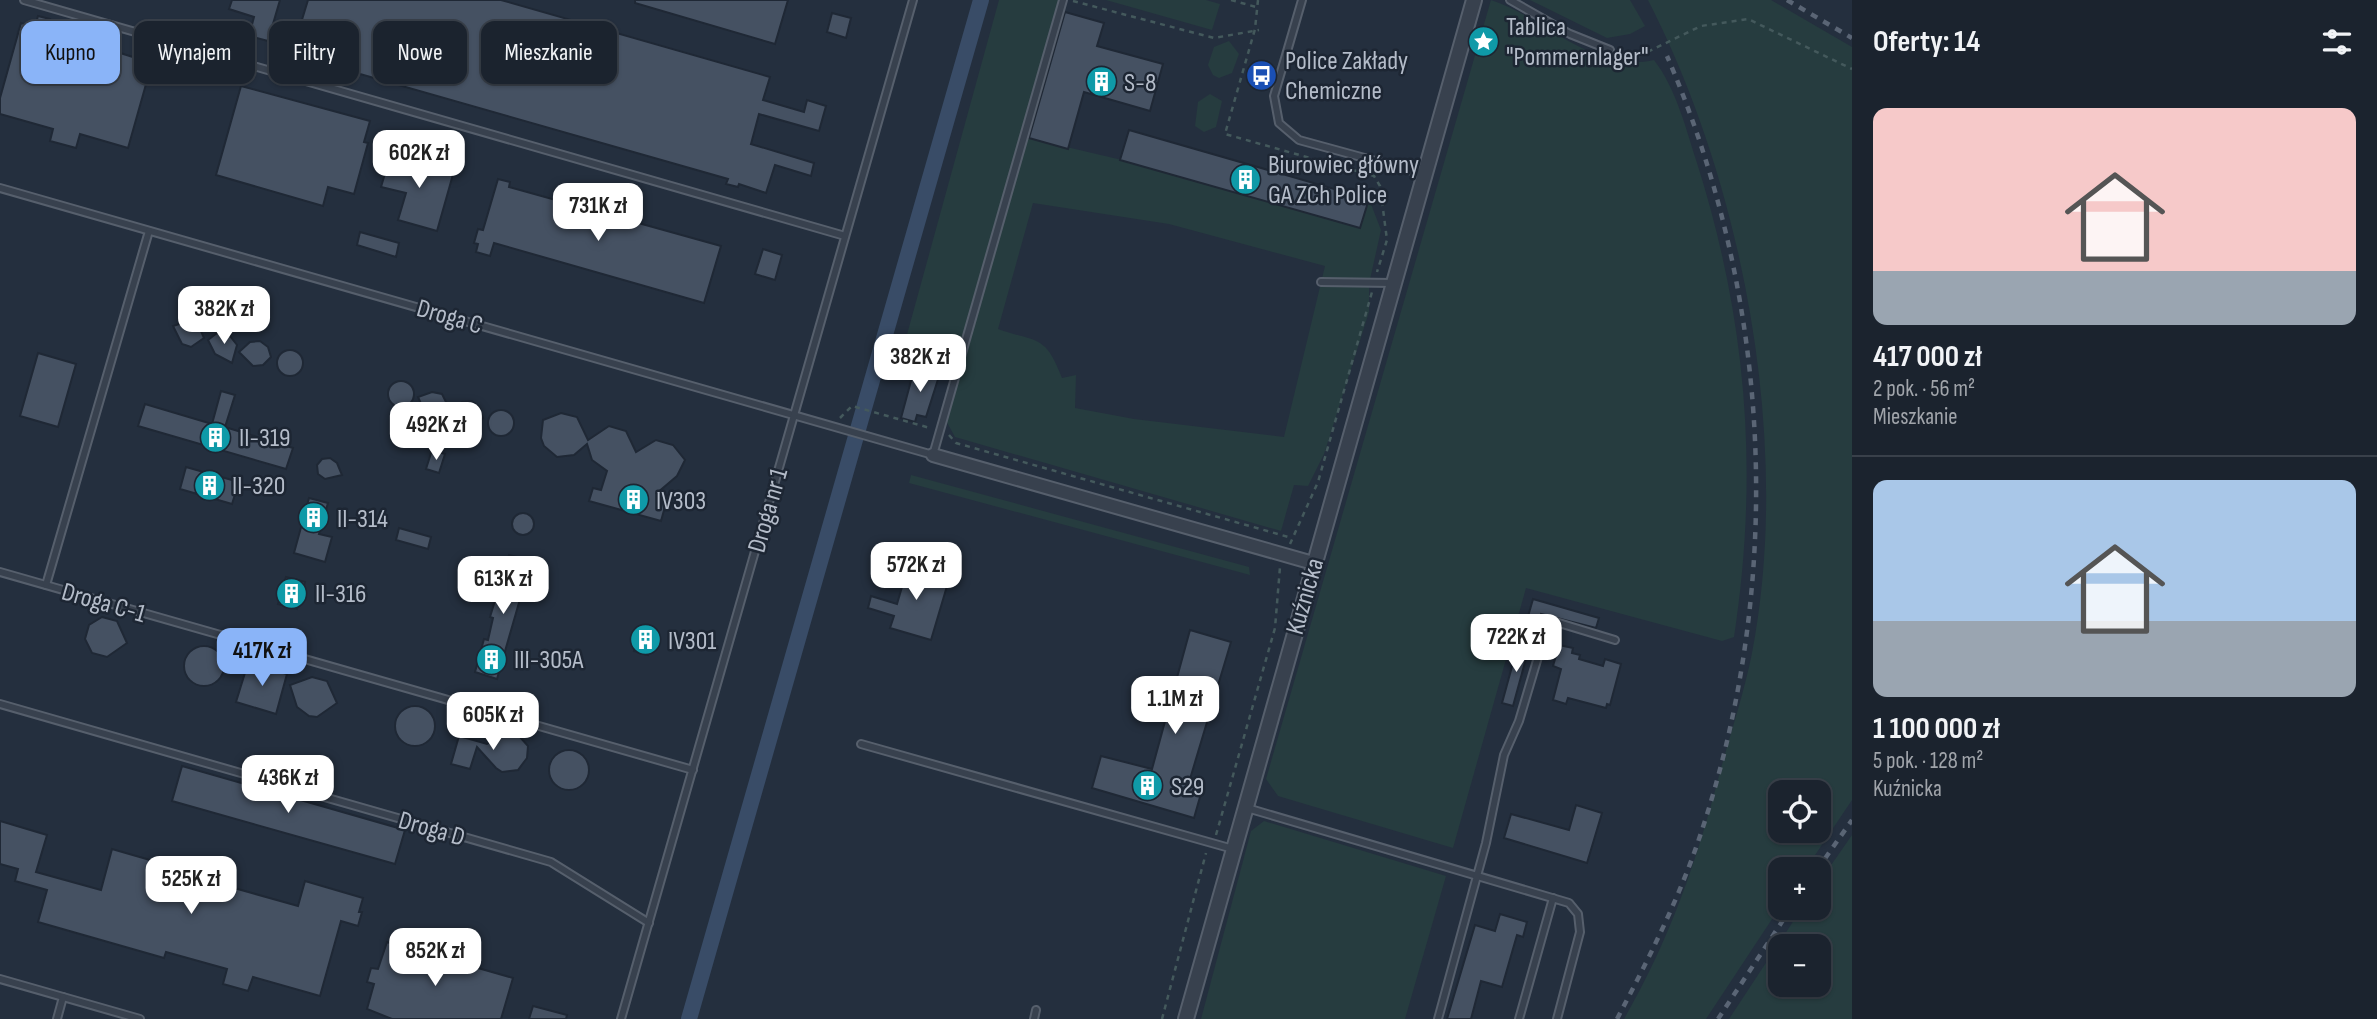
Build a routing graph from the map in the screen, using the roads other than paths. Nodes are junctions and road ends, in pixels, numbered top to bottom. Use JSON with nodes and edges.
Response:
{"nodes":[{"id":1,"x":24,"y":0,"type":"edge"},
{"id":2,"x":913,"y":0,"type":"edge"},
{"id":3,"x":1063,"y":0,"type":"edge"},
{"id":4,"x":1302,"y":0,"type":"edge"},
{"id":5,"x":1474,"y":0,"type":"edge"},
{"id":6,"x":1510,"y":0,"type":"edge"},
{"id":7,"x":1610,"y":50,"type":"road end"},
{"id":8,"x":1423,"y":174,"type":"junction"},
{"id":9,"x":0,"y":188,"type":"edge"},
{"id":10,"x":149,"y":230,"type":"junction"},
{"id":11,"x":845,"y":236,"type":"junction"},
{"id":12,"x":1321,"y":282,"type":"dead end"},
{"id":13,"x":1393,"y":283,"type":"junction"},
{"id":14,"x":794,"y":415,"type":"junction"},
{"id":15,"x":933,"y":454,"type":"junction"},
{"id":16,"x":1313,"y":563,"type":"junction"},
{"id":17,"x":0,"y":572,"type":"edge"},
{"id":18,"x":46,"y":585,"type":"junction"},
{"id":19,"x":1615,"y":640,"type":"dead end"},
{"id":20,"x":0,"y":704,"type":"edge"},
{"id":21,"x":861,"y":744,"type":"dead end"},
{"id":22,"x":693,"y":770,"type":"junction"},
{"id":23,"x":1245,"y":808,"type":"junction"},
{"id":24,"x":1233,"y":849,"type":"junction"},
{"id":25,"x":1478,"y":876,"type":"junction"},
{"id":26,"x":1553,"y":898,"type":"junction"},
{"id":27,"x":649,"y":923,"type":"junction"},
{"id":28,"x":0,"y":979,"type":"edge"},
{"id":29,"x":64,"y":997,"type":"junction"},
{"id":30,"x":1036,"y":1010,"type":"dead end"},
{"id":31,"x":57,"y":1019,"type":"edge"},
{"id":32,"x":140,"y":1019,"type":"edge"},
{"id":33,"x":621,"y":1019,"type":"edge"},
{"id":34,"x":1034,"y":1019,"type":"edge"},
{"id":35,"x":1186,"y":1019,"type":"edge"},
{"id":36,"x":1438,"y":1019,"type":"edge"},
{"id":37,"x":1519,"y":1019,"type":"edge"},
{"id":38,"x":1557,"y":1019,"type":"edge"}],
"edges":[{"from":1,"to":11,"type":"lane"},
{"from":2,"to":11,"type":"lane","name":"Droga nr 1"},
{"from":3,"to":15,"type":"lane"},
{"from":4,"to":8,"type":"lane"},
{"from":5,"to":8,"type":"street","name":"Kuźnicka"},
{"from":6,"to":7,"type":"lane"},
{"from":8,"to":13,"type":"street","name":"Kuźnicka"},
{"from":9,"to":10,"type":"lane","name":"Droga C"},
{"from":10,"to":14,"type":"lane","name":"Droga C"},
{"from":10,"to":18,"type":"lane"},
{"from":11,"to":14,"type":"lane","name":"Droga nr 1"},
{"from":12,"to":13,"type":"lane"},
{"from":13,"to":16,"type":"street","name":"Kuźnicka"},
{"from":14,"to":15,"type":"lane","name":"Droga C"},
{"from":14,"to":22,"type":"lane","name":"Droga nr 1"},
{"from":15,"to":16,"type":"street"},
{"from":16,"to":23,"type":"street","name":"Kuźnicka"},
{"from":17,"to":18,"type":"lane","name":"Droga C-1"},
{"from":18,"to":22,"type":"lane","name":"Droga C-1"},
{"from":19,"to":25,"type":"lane"},
{"from":20,"to":27,"type":"lane","name":"Droga D"},
{"from":21,"to":24,"type":"lane"},
{"from":22,"to":27,"type":"lane","name":"Droga nr 1"},
{"from":23,"to":24,"type":"street","name":"Kuźnicka"},
{"from":23,"to":25,"type":"lane"},
{"from":24,"to":35,"type":"street","name":"Kuźnicka"},
{"from":25,"to":26,"type":"lane"},
{"from":25,"to":36,"type":"lane"},
{"from":26,"to":37,"type":"lane"},
{"from":26,"to":38,"type":"lane"},
{"from":27,"to":33,"type":"lane","name":"Droga nr 1"},
{"from":28,"to":29,"type":"lane"},
{"from":29,"to":31,"type":"lane"},
{"from":29,"to":32,"type":"lane"},
{"from":30,"to":34,"type":"lane"}]}
